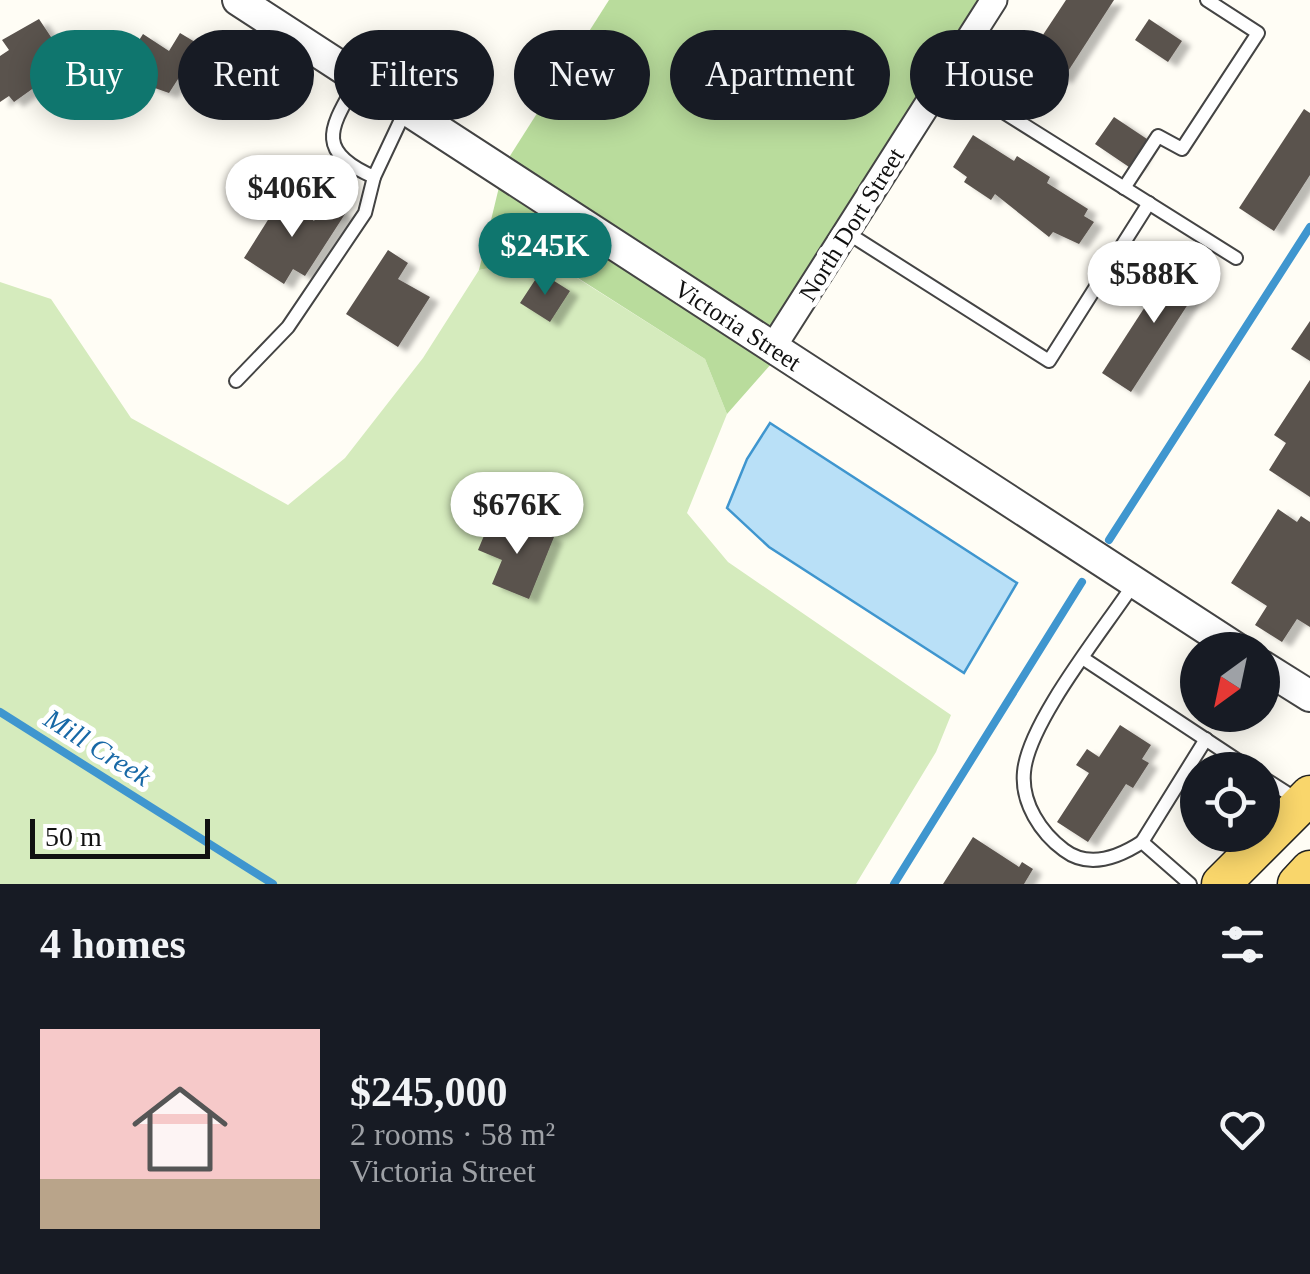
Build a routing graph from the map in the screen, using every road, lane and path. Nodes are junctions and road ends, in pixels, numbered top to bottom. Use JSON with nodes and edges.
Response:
{"nodes":[{"id":1,"x":238,"y":0,"type":"edge"},
{"id":2,"x":994,"y":0,"type":"edge"},
{"id":3,"x":1207,"y":0,"type":"edge"},
{"id":4,"x":975,"y":30,"type":"edge"},
{"id":5,"x":334,"y":62,"type":"edge"},
{"id":6,"x":336,"y":120,"type":"edge"},
{"id":7,"x":401,"y":120,"type":"edge"},
{"id":8,"x":423,"y":120,"type":"edge"},
{"id":9,"x":918,"y":120,"type":"edge"},
{"id":10,"x":1016,"y":120,"type":"edge"},
{"id":11,"x":374,"y":177,"type":"junction"},
{"id":12,"x":1124,"y":188,"type":"junction"},
{"id":13,"x":1150,"y":203,"type":"junction"},
{"id":14,"x":846,"y":232,"type":"junction"},
{"id":15,"x":1236,"y":258,"type":"dead end"},
{"id":16,"x":773,"y":347,"type":"junction"},
{"id":17,"x":236,"y":381,"type":"dead end"},
{"id":18,"x":1135,"y":582,"type":"junction"},
{"id":19,"x":1211,"y":632,"type":"edge"},
{"id":20,"x":1084,"y":659,"type":"junction"},
{"id":21,"x":1280,"y":677,"type":"edge"},
{"id":22,"x":1310,"y":696,"type":"edge"},
{"id":23,"x":1206,"y":739,"type":"junction"},
{"id":24,"x":1225,"y":752,"type":"edge"},
{"id":25,"x":1280,"y":786,"type":"edge"},
{"id":26,"x":1306,"y":799,"type":"edge"},
{"id":27,"x":1142,"y":842,"type":"junction"},
{"id":28,"x":1310,"y":870,"type":"edge"},
{"id":29,"x":1190,"y":884,"type":"edge"},
{"id":30,"x":1220,"y":884,"type":"edge"},
{"id":31,"x":1297,"y":884,"type":"edge"}],
"edges":[{"from":1,"to":5,"type":"street","name":"Victoria Street"},
{"from":2,"to":4,"type":"street","name":"North Dort Street"},
{"from":3,"to":12,"type":"lane"},
{"from":6,"to":11,"type":"lane"},
{"from":7,"to":11,"type":"lane"},
{"from":8,"to":16,"type":"street","name":"Victoria Street"},
{"from":9,"to":14,"type":"street","name":"North Dort Street"},
{"from":10,"to":12,"type":"lane"},
{"from":11,"to":17,"type":"lane"},
{"from":12,"to":13,"type":"lane"},
{"from":13,"to":14,"type":"lane"},
{"from":13,"to":15,"type":"lane"},
{"from":14,"to":16,"type":"street","name":"North Dort Street"},
{"from":16,"to":18,"type":"street","name":"Victoria Street"},
{"from":18,"to":19,"type":"street","name":"Victoria Street"},
{"from":18,"to":20,"type":"lane"},
{"from":20,"to":23,"type":"lane"},
{"from":20,"to":27,"type":"lane"},
{"from":21,"to":22,"type":"street"},
{"from":23,"to":24,"type":"lane"},
{"from":23,"to":27,"type":"lane"},
{"from":25,"to":26,"type":"lane"},
{"from":26,"to":30,"type":"main road"},
{"from":27,"to":29,"type":"lane"},
{"from":28,"to":31,"type":"main road"}]}
